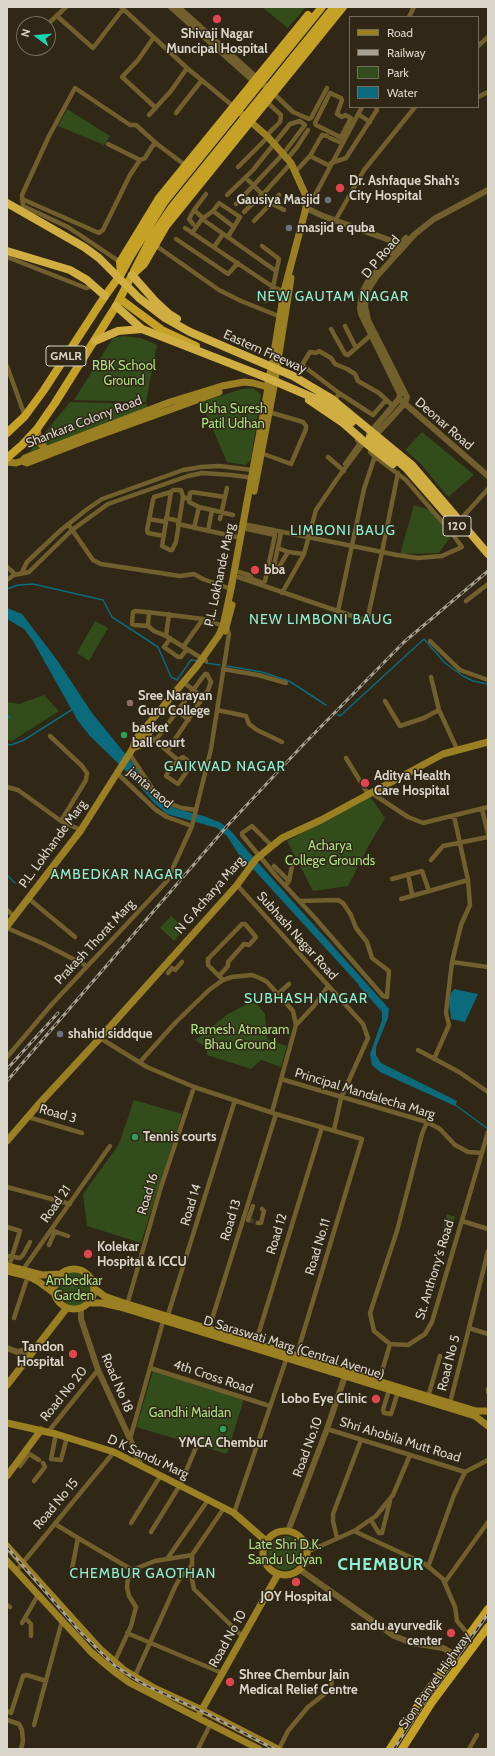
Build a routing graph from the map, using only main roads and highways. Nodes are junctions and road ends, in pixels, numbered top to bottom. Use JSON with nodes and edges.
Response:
{"nodes":[{"id":1,"x":315,"y":7,"type":"edge"},
{"id":2,"x":322,"y":7,"type":"edge"},
{"id":3,"x":334,"y":7,"type":"edge"},
{"id":4,"x":343,"y":7,"type":"edge"},
{"id":5,"x":233,"y":106,"type":"junction"},
{"id":6,"x":250,"y":120,"type":"junction"},
{"id":7,"x":7,"y":203,"type":"edge"},
{"id":8,"x":153,"y":241,"type":"junction"},
{"id":9,"x":7,"y":250,"type":"edge"},
{"id":10,"x":121,"y":274,"type":"junction"},
{"id":11,"x":130,"y":278,"type":"junction"},
{"id":12,"x":105,"y":296,"type":"junction"},
{"id":13,"x":120,"y":298,"type":"junction"},
{"id":14,"x":116,"y":306,"type":"junction"},
{"id":15,"x":142,"y":329,"type":"junction"},
{"id":16,"x":95,"y":341,"type":"junction"},
{"id":17,"x":275,"y":366,"type":"junction"},
{"id":18,"x":271,"y":388,"type":"junction"},
{"id":19,"x":196,"y":397,"type":"junction"},
{"id":20,"x":336,"y":397,"type":"junction"},
{"id":21,"x":264,"y":424,"type":"junction"},
{"id":22,"x":37,"y":429,"type":"junction"},
{"id":23,"x":7,"y":433,"type":"edge"},
{"id":24,"x":47,"y":450,"type":"junction"},
{"id":25,"x":7,"y":458,"type":"edge"},
{"id":26,"x":22,"y":461,"type":"junction"},
{"id":27,"x":7,"y":462,"type":"edge"},
{"id":28,"x":253,"y":476,"type":"junction"},
{"id":29,"x":419,"y":477,"type":"junction"},
{"id":30,"x":429,"y":490,"type":"junction"},
{"id":31,"x":246,"y":526,"type":"junction"},
{"id":32,"x":488,"y":554,"type":"edge"},
{"id":33,"x":488,"y":561,"type":"edge"},
{"id":34,"x":225,"y":627,"type":"junction"},
{"id":35,"x":204,"y":660,"type":"junction"},
{"id":36,"x":177,"y":695,"type":"junction"},
{"id":37,"x":488,"y":742,"type":"edge"},
{"id":38,"x":130,"y":752,"type":"junction"},
{"id":39,"x":7,"y":927,"type":"edge"},
{"id":40,"x":7,"y":1141,"type":"edge"},
{"id":41,"x":8,"y":1267,"type":"edge"},
{"id":42,"x":21,"y":1272,"type":"junction"},
{"id":43,"x":61,"y":1274,"type":"junction"},
{"id":44,"x":94,"y":1288,"type":"junction"},
{"id":45,"x":54,"y":1293,"type":"junction"},
{"id":46,"x":89,"y":1303,"type":"junction"},
{"id":47,"x":126,"y":1306,"type":"junction"},
{"id":48,"x":66,"y":1309,"type":"junction"},
{"id":49,"x":378,"y":1384,"type":"junction"},
{"id":50,"x":7,"y":1385,"type":"edge"},
{"id":51,"x":488,"y":1411,"type":"edge"},
{"id":52,"x":7,"y":1423,"type":"edge"},
{"id":53,"x":488,"y":1425,"type":"edge"},
{"id":54,"x":488,"y":1429,"type":"edge"},
{"id":55,"x":44,"y":1431,"type":"junction"},
{"id":56,"x":7,"y":1476,"type":"edge"},
{"id":57,"x":266,"y":1541,"type":"junction"},
{"id":58,"x":7,"y":1546,"type":"edge"},
{"id":59,"x":7,"y":1561,"type":"edge"},
{"id":60,"x":278,"y":1574,"type":"junction"},
{"id":61,"x":488,"y":1609,"type":"edge"},
{"id":62,"x":488,"y":1627,"type":"edge"},
{"id":63,"x":200,"y":1713,"type":"junction"},
{"id":64,"x":243,"y":1731,"type":"junction"},
{"id":65,"x":240,"y":1738,"type":"junction"},
{"id":66,"x":259,"y":1749,"type":"edge"},
{"id":67,"x":279,"y":1749,"type":"edge"},
{"id":68,"x":390,"y":1749,"type":"edge"},
{"id":69,"x":402,"y":1749,"type":"edge"}],
"edges":[{"from":1,"to":5,"type":"highway"},
{"from":2,"to":10,"type":"highway","number":"GMLR"},
{"from":3,"to":8,"type":"highway"},
{"from":4,"to":6,"type":"highway"},
{"from":5,"to":6,"type":"main road"},
{"from":5,"to":10,"type":"highway"},
{"from":6,"to":8,"type":"highway"},
{"from":6,"to":17,"type":"main road","name":"P.L. Lokhande Marg"},
{"from":7,"to":20,"type":"highway","name":"Eastern Freeway"},
{"from":8,"to":11,"type":"highway","number":"GMLR"},
{"from":9,"to":12,"type":"highway"},
{"from":10,"to":12,"type":"highway","number":"GMLR"},
{"from":11,"to":13,"type":"highway","number":"GMLR"},
{"from":11,"to":17,"type":"highway"},
{"from":11,"to":20,"type":"highway"},
{"from":12,"to":14,"type":"highway"},
{"from":12,"to":23,"type":"highway","number":"GMLR"},
{"from":13,"to":14,"type":"highway","number":"GMLR"},
{"from":13,"to":18,"type":"highway"},
{"from":14,"to":15,"type":"highway"},
{"from":14,"to":16,"type":"highway","number":"GMLR"},
{"from":15,"to":16,"type":"highway"},
{"from":15,"to":29,"type":"highway","name":"Eastern Freeway"},
{"from":16,"to":22,"type":"highway","number":"GMLR"},
{"from":17,"to":18,"type":"main road","name":"P.L. Lokhande Marg"},
{"from":17,"to":20,"type":"highway"},
{"from":18,"to":19,"type":"main road","name":"Shankara Colony Road"},
{"from":18,"to":21,"type":"main road","name":"P.L. Lokhande Marg"},
{"from":18,"to":21,"type":"main road","name":"P.L. Lokhande Marg"},
{"from":18,"to":30,"type":"highway"},
{"from":19,"to":24,"type":"main road","name":"Shankara Colony Road"},
{"from":19,"to":26,"type":"main road","name":"Shankara Colony Road"},
{"from":20,"to":29,"type":"highway","name":"Eastern Freeway"},
{"from":20,"to":30,"type":"highway"},
{"from":21,"to":28,"type":"main road","name":"P.L. Lokhande Marg"},
{"from":21,"to":28,"type":"main road","name":"P.L. Lokhande Marg"},
{"from":22,"to":24,"type":"main road"},
{"from":22,"to":25,"type":"highway","number":"GMLR"},
{"from":24,"to":26,"type":"main road","name":"Shankara Colony Road"},
{"from":26,"to":27,"type":"main road"},
{"from":28,"to":31,"type":"main road","name":"P.L. Lokhande Marg"},
{"from":29,"to":30,"type":"highway","name":"Eastern Freeway"},
{"from":30,"to":32,"type":"highway","name":"Eastern Freeway","number":"120"},
{"from":30,"to":33,"type":"highway","name":"Eastern Freeway","number":"120"},
{"from":31,"to":34,"type":"main road","name":"P.L. Lokhande Marg"},
{"from":31,"to":34,"type":"main road","name":"P.L. Lokhande Marg"},
{"from":34,"to":35,"type":"main road","name":"P.L. Lokhande Marg"},
{"from":35,"to":36,"type":"main road","name":"P.L. Lokhande Marg"},
{"from":35,"to":36,"type":"main road","name":"P.L. Lokhande Marg"},
{"from":36,"to":38,"type":"main road","name":"P.L. Lokhande Marg"},
{"from":36,"to":38,"type":"main road","name":"P.L. Lokhande Marg"},
{"from":37,"to":40,"type":"main road","name":"N G Acharya Marg"},
{"from":38,"to":39,"type":"main road","name":"P.L. Lokhande Marg"},
{"from":41,"to":42,"type":"main road"},
{"from":42,"to":43,"type":"main road"},
{"from":42,"to":45,"type":"main road"},
{"from":43,"to":44,"type":"main road"},
{"from":43,"to":45,"type":"main road"},
{"from":44,"to":46,"type":"main road"},
{"from":44,"to":47,"type":"main road","name":"D Saraswati Marg (Central Avenue)"},
{"from":45,"to":48,"type":"main road"},
{"from":46,"to":47,"type":"main road","name":"D Saraswati Marg (Central Avenue)"},
{"from":46,"to":48,"type":"main road"},
{"from":47,"to":49,"type":"main road","name":"D Saraswati Marg (Central Avenue)"},
{"from":48,"to":50,"type":"main road"},
{"from":49,"to":51,"type":"main road","name":"D Saraswati Marg (Central Avenue)"},
{"from":49,"to":53,"type":"main road","name":"D Saraswati Marg (Central Avenue)"},
{"from":52,"to":55,"type":"main road","name":"D K Sandu Marg"},
{"from":53,"to":54,"type":"main road"},
{"from":55,"to":56,"type":"main road"},
{"from":55,"to":57,"type":"main road","name":"D K Sandu Marg"},
{"from":57,"to":60,"type":"main road"},
{"from":57,"to":60,"type":"main road"},
{"from":58,"to":63,"type":"main road"},
{"from":59,"to":63,"type":"main road"},
{"from":60,"to":63,"type":"main road","name":"Road No 10"},
{"from":61,"to":68,"type":"highway","name":"Sion Panvel Highway"},
{"from":62,"to":69,"type":"highway","name":"Sion Panvel Highway"},
{"from":63,"to":64,"type":"main road"},
{"from":63,"to":65,"type":"main road"},
{"from":64,"to":65,"type":"main road"},
{"from":64,"to":67,"type":"main road"},
{"from":65,"to":66,"type":"main road"}]}
